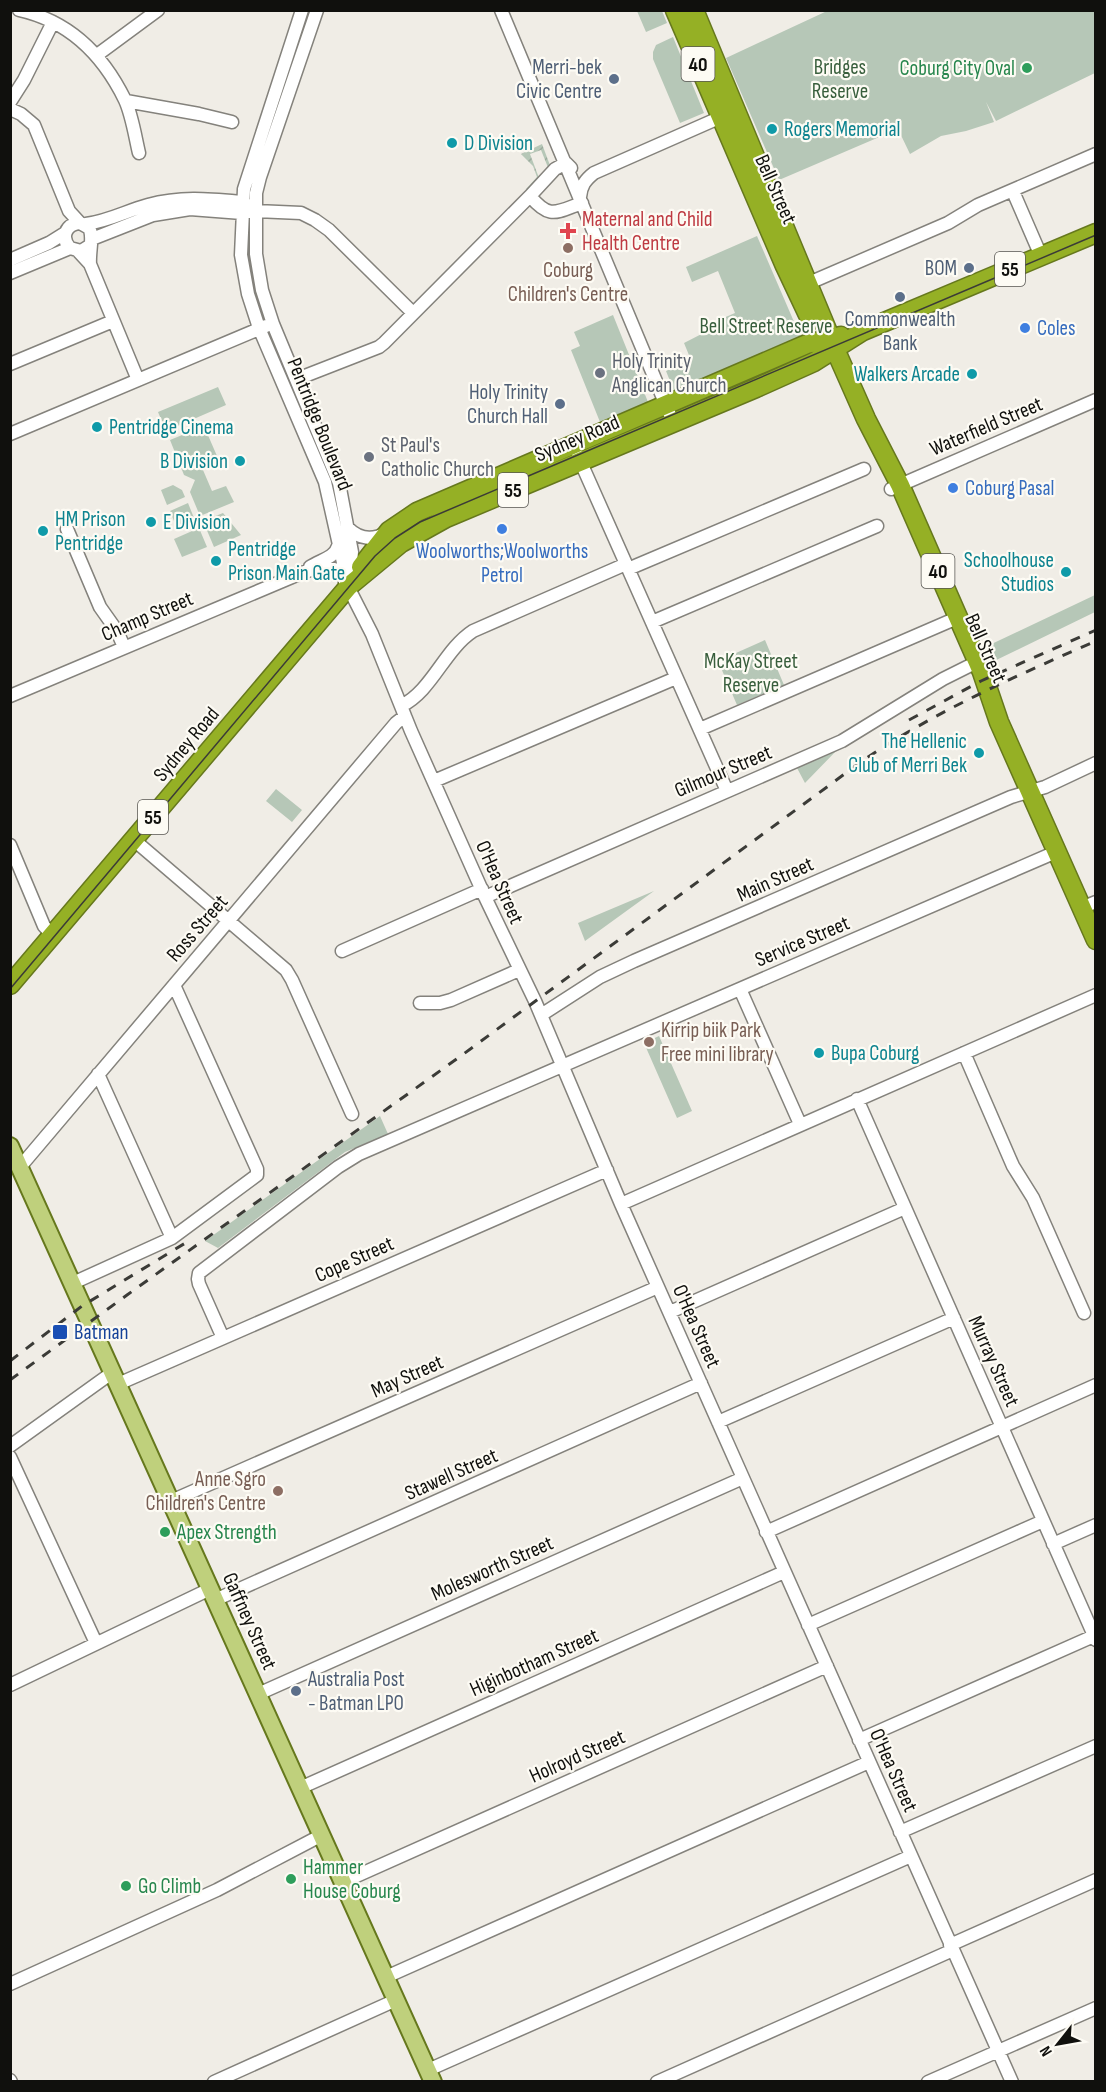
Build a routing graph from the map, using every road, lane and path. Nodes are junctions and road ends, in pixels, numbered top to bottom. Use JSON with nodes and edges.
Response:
{"nodes":[{"id":1,"x":20,"y":10,"type":"edge"},
{"id":2,"x":158,"y":10,"type":"edge"},
{"id":3,"x":302,"y":10,"type":"edge"},
{"id":4,"x":317,"y":10,"type":"edge"},
{"id":5,"x":501,"y":10,"type":"edge"},
{"id":6,"x":675,"y":10,"type":"edge"},
{"id":7,"x":694,"y":10,"type":"edge"},
{"id":8,"x":53,"y":22,"type":"junction"},
{"id":9,"x":97,"y":55,"type":"junction"},
{"id":10,"x":278,"y":83,"type":"junction"},
{"id":11,"x":291,"y":88,"type":"junction"},
{"id":12,"x":126,"y":101,"type":"junction"},
{"id":13,"x":10,"y":102,"type":"edge"},
{"id":14,"x":10,"y":109,"type":"edge"},
{"id":15,"x":728,"y":114,"type":"junction"},
{"id":16,"x":232,"y":122,"type":"dead end"},
{"id":17,"x":139,"y":153,"type":"dead end"},
{"id":18,"x":1095,"y":154,"type":"edge"},
{"id":19,"x":566,"y":163,"type":"junction"},
{"id":20,"x":594,"y":173,"type":"junction"},
{"id":21,"x":530,"y":196,"type":"junction"},
{"id":22,"x":1015,"y":196,"type":"dead end"},
{"id":23,"x":581,"y":200,"type":"junction"},
{"id":24,"x":242,"y":208,"type":"junction"},
{"id":25,"x":256,"y":211,"type":"junction"},
{"id":26,"x":74,"y":227,"type":"junction"},
{"id":27,"x":1093,"y":238,"type":"edge"},
{"id":28,"x":82,"y":246,"type":"junction"},
{"id":29,"x":1041,"y":256,"type":"junction"},
{"id":30,"x":10,"y":260,"type":"edge"},
{"id":31,"x":10,"y":273,"type":"edge"},
{"id":32,"x":802,"y":287,"type":"junction"},
{"id":33,"x":413,"y":313,"type":"junction"},
{"id":34,"x":113,"y":321,"type":"junction"},
{"id":35,"x":273,"y":324,"type":"junction"},
{"id":36,"x":260,"y":328,"type":"junction"},
{"id":37,"x":829,"y":345,"type":"junction"},
{"id":38,"x":10,"y":364,"type":"edge"},
{"id":39,"x":138,"y":380,"type":"junction"},
{"id":40,"x":297,"y":380,"type":"junction"},
{"id":41,"x":1095,"y":400,"type":"edge"},
{"id":42,"x":665,"y":405,"type":"junction"},
{"id":43,"x":673,"y":422,"type":"junction"},
{"id":44,"x":10,"y":434,"type":"edge"},
{"id":45,"x":573,"y":444,"type":"junction"},
{"id":46,"x":581,"y":461,"type":"junction"},
{"id":47,"x":864,"y":469,"type":"dead end"},
{"id":48,"x":895,"y":487,"type":"junction"},
{"id":49,"x":877,"y":526,"type":"dead end"},
{"id":50,"x":348,"y":528,"type":"junction"},
{"id":51,"x":67,"y":529,"type":"dead end"},
{"id":52,"x":389,"y":531,"type":"junction"},
{"id":53,"x":338,"y":546,"type":"junction"},
{"id":54,"x":627,"y":567,"type":"junction"},
{"id":55,"x":299,"y":573,"type":"junction"},
{"id":56,"x":349,"y":586,"type":"junction"},
{"id":57,"x":950,"y":621,"type":"junction"},
{"id":58,"x":652,"y":622,"type":"junction"},
{"id":59,"x":124,"y":647,"type":"junction"},
{"id":60,"x":969,"y":666,"type":"junction"},
{"id":61,"x":676,"y":678,"type":"junction"},
{"id":62,"x":10,"y":696,"type":"edge"},
{"id":63,"x":403,"y":711,"type":"junction"},
{"id":64,"x":999,"y":722,"type":"junction"},
{"id":65,"x":699,"y":729,"type":"junction"},
{"id":66,"x":1095,"y":763,"type":"edge"},
{"id":67,"x":434,"y":781,"type":"junction"},
{"id":68,"x":727,"y":791,"type":"junction"},
{"id":69,"x":1030,"y":791,"type":"junction"},
{"id":70,"x":134,"y":840,"type":"junction"},
{"id":71,"x":10,"y":845,"type":"edge"},
{"id":72,"x":1056,"y":852,"type":"junction"},
{"id":73,"x":483,"y":893,"type":"junction"},
{"id":74,"x":1088,"y":905,"type":"edge"},
{"id":75,"x":229,"y":922,"type":"junction"},
{"id":76,"x":53,"y":936,"type":"junction"},
{"id":77,"x":1095,"y":940,"type":"edge"},
{"id":78,"x":342,"y":951,"type":"dead end"},
{"id":79,"x":519,"y":970,"type":"junction"},
{"id":80,"x":10,"y":985,"type":"edge"},
{"id":81,"x":174,"y":985,"type":"junction"},
{"id":82,"x":740,"y":989,"type":"junction"},
{"id":83,"x":1095,"y":995,"type":"edge"},
{"id":84,"x":420,"y":1003,"type":"dead end"},
{"id":85,"x":541,"y":1014,"type":"junction"},
{"id":86,"x":964,"y":1053,"type":"junction"},
{"id":87,"x":562,"y":1066,"type":"junction"},
{"id":88,"x":98,"y":1074,"type":"junction"},
{"id":89,"x":857,"y":1099,"type":"junction"},
{"id":90,"x":352,"y":1114,"type":"dead end"},
{"id":91,"x":800,"y":1124,"type":"junction"},
{"id":92,"x":10,"y":1146,"type":"edge"},
{"id":93,"x":20,"y":1167,"type":"junction"},
{"id":94,"x":607,"y":1170,"type":"junction"},
{"id":95,"x":621,"y":1204,"type":"junction"},
{"id":96,"x":905,"y":1208,"type":"junction"},
{"id":97,"x":172,"y":1238,"type":"junction"},
{"id":98,"x":73,"y":1283,"type":"junction"},
{"id":99,"x":658,"y":1287,"type":"junction"},
{"id":100,"x":670,"y":1312,"type":"junction"},
{"id":101,"x":1084,"y":1312,"type":"dead end"},
{"id":102,"x":954,"y":1318,"type":"junction"},
{"id":103,"x":223,"y":1338,"type":"junction"},
{"id":104,"x":115,"y":1378,"type":"junction"},
{"id":105,"x":701,"y":1383,"type":"junction"},
{"id":106,"x":1095,"y":1385,"type":"edge"},
{"id":107,"x":718,"y":1422,"type":"junction"},
{"id":108,"x":1002,"y":1427,"type":"junction"},
{"id":109,"x":10,"y":1446,"type":"edge"},
{"id":110,"x":10,"y":1457,"type":"edge"},
{"id":111,"x":743,"y":1478,"type":"junction"},
{"id":112,"x":171,"y":1501,"type":"junction"},
{"id":113,"x":1043,"y":1521,"type":"junction"},
{"id":114,"x":1095,"y":1525,"type":"edge"},
{"id":115,"x":766,"y":1532,"type":"junction"},
{"id":116,"x":1053,"y":1544,"type":"junction"},
{"id":117,"x":784,"y":1572,"type":"junction"},
{"id":118,"x":213,"y":1594,"type":"junction"},
{"id":119,"x":808,"y":1625,"type":"junction"},
{"id":120,"x":1095,"y":1637,"type":"edge"},
{"id":121,"x":96,"y":1643,"type":"junction"},
{"id":122,"x":827,"y":1666,"type":"junction"},
{"id":123,"x":10,"y":1685,"type":"edge"},
{"id":124,"x":258,"y":1694,"type":"junction"},
{"id":125,"x":859,"y":1740,"type":"junction"},
{"id":126,"x":1095,"y":1746,"type":"edge"},
{"id":127,"x":869,"y":1762,"type":"junction"},
{"id":128,"x":300,"y":1788,"type":"junction"},
{"id":129,"x":900,"y":1832,"type":"junction"},
{"id":130,"x":324,"y":1839,"type":"junction"},
{"id":131,"x":911,"y":1856,"type":"junction"},
{"id":132,"x":1095,"y":1880,"type":"edge"},
{"id":133,"x":343,"y":1882,"type":"junction"},
{"id":134,"x":952,"y":1948,"type":"junction"},
{"id":135,"x":386,"y":1977,"type":"junction"},
{"id":136,"x":10,"y":1984,"type":"edge"},
{"id":137,"x":396,"y":2000,"type":"junction"},
{"id":138,"x":1095,"y":2008,"type":"edge"},
{"id":139,"x":998,"y":2051,"type":"junction"},
{"id":140,"x":430,"y":2076,"type":"edge"},
{"id":141,"x":214,"y":2082,"type":"edge"},
{"id":142,"x":657,"y":2082,"type":"edge"},
{"id":143,"x":928,"y":2082,"type":"edge"},
{"id":144,"x":1012,"y":2082,"type":"edge"}],
"edges":[{"from":1,"to":8,"type":"street"},
{"from":2,"to":9,"type":"street"},
{"from":3,"to":10,"type":"street","name":"Pentridge Boulevard"},
{"from":4,"to":11,"type":"street","name":"Pentridge Boulevard"},
{"from":5,"to":19,"type":"street"},
{"from":6,"to":15,"type":"highway","name":"Bell Street","number":"40"},
{"from":7,"to":15,"type":"highway","name":"Bell Street","number":"40"},
{"from":8,"to":9,"type":"street"},
{"from":8,"to":13,"type":"street"},
{"from":9,"to":12,"type":"street"},
{"from":10,"to":11,"type":"street"},
{"from":10,"to":24,"type":"street","name":"Pentridge Boulevard"},
{"from":11,"to":25,"type":"street","name":"Pentridge Boulevard"},
{"from":12,"to":16,"type":"street"},
{"from":12,"to":17,"type":"street"},
{"from":14,"to":26,"type":"street"},
{"from":15,"to":20,"type":"street"},
{"from":15,"to":32,"type":"highway","name":"Bell Street","number":"40"},
{"from":18,"to":32,"type":"street"},
{"from":19,"to":20,"type":"street"},
{"from":19,"to":21,"type":"street"},
{"from":19,"to":23,"type":"street"},
{"from":20,"to":23,"type":"street"},
{"from":21,"to":23,"type":"street"},
{"from":21,"to":33,"type":"street"},
{"from":22,"to":29,"type":"street"},
{"from":23,"to":42,"type":"street"},
{"from":24,"to":25,"type":"street"},
{"from":24,"to":26,"type":"street"},
{"from":24,"to":28,"type":"street"},
{"from":24,"to":36,"type":"street","name":"Pentridge Boulevard"},
{"from":25,"to":33,"type":"street"},
{"from":25,"to":35,"type":"street","name":"Pentridge Boulevard"},
{"from":26,"to":28,"type":"street"},
{"from":26,"to":28,"type":"street"},
{"from":26,"to":30,"type":"street"},
{"from":27,"to":29,"type":"highway","name":"Sydney Road","number":"55"},
{"from":28,"to":31,"type":"street"},
{"from":28,"to":34,"type":"street"},
{"from":29,"to":37,"type":"highway","name":"Sydney Road","number":"55"},
{"from":32,"to":37,"type":"highway","name":"Bell Street","number":"40"},
{"from":33,"to":40,"type":"street"},
{"from":34,"to":38,"type":"street"},
{"from":34,"to":39,"type":"street"},
{"from":35,"to":36,"type":"street"},
{"from":35,"to":40,"type":"street","name":"Pentridge Boulevard"},
{"from":36,"to":39,"type":"street"},
{"from":36,"to":53,"type":"street","name":"Pentridge Boulevard"},
{"from":37,"to":42,"type":"highway","name":"Sydney Road","number":"55"},
{"from":37,"to":43,"type":"highway","name":"Sydney Road","number":"55"},
{"from":37,"to":48,"type":"highway","name":"Bell Street","number":"40"},
{"from":39,"to":44,"type":"street"},
{"from":40,"to":50,"type":"street","name":"Pentridge Boulevard"},
{"from":41,"to":48,"type":"street","name":"Waterfield Street"},
{"from":42,"to":43,"type":"street"},
{"from":42,"to":45,"type":"highway","name":"Sydney Road","number":"55"},
{"from":43,"to":46,"type":"highway","name":"Sydney Road","number":"55"},
{"from":45,"to":46,"type":"street"},
{"from":45,"to":52,"type":"highway","name":"Sydney Road","number":"55"},
{"from":46,"to":54,"type":"street"},
{"from":46,"to":56,"type":"highway","name":"Sydney Road","number":"55"},
{"from":47,"to":54,"type":"street","name":"Ross Street"},
{"from":48,"to":57,"type":"highway","name":"Bell Street","number":"40"},
{"from":48,"to":64,"type":"highway","name":"Bell Street","number":"40"},
{"from":49,"to":58,"type":"street"},
{"from":50,"to":52,"type":"street"},
{"from":50,"to":56,"type":"street","name":"Pentridge Boulevard"},
{"from":51,"to":59,"type":"street"},
{"from":52,"to":56,"type":"highway","name":"Sydney Road","number":"55"},
{"from":53,"to":55,"type":"street","name":"Champ Street"},
{"from":53,"to":56,"type":"street","name":"Pentridge Boulevard"},
{"from":54,"to":58,"type":"street"},
{"from":54,"to":63,"type":"street","name":"Ross Street"},
{"from":55,"to":56,"type":"street","name":"Champ Street"},
{"from":55,"to":59,"type":"street","name":"Champ Street"},
{"from":56,"to":63,"type":"street","name":"O'Hea Street"},
{"from":56,"to":70,"type":"highway","name":"Sydney Road","number":"55"},
{"from":57,"to":60,"type":"highway","name":"Bell Street","number":"40"},
{"from":57,"to":65,"type":"street"},
{"from":58,"to":61,"type":"street"},
{"from":59,"to":62,"type":"street","name":"Champ Street"},
{"from":60,"to":64,"type":"highway","name":"Bell Street","number":"40"},
{"from":60,"to":68,"type":"street","name":"Gilmour Street"},
{"from":61,"to":65,"type":"street"},
{"from":61,"to":67,"type":"street"},
{"from":63,"to":67,"type":"street","name":"O'Hea Street"},
{"from":63,"to":75,"type":"street","name":"Ross Street"},
{"from":64,"to":69,"type":"highway","name":"Bell Street","number":"40"},
{"from":65,"to":68,"type":"street"},
{"from":66,"to":69,"type":"street","name":"Main Street"},
{"from":67,"to":73,"type":"street","name":"O'Hea Street"},
{"from":68,"to":73,"type":"street","name":"Gilmour Street"},
{"from":69,"to":72,"type":"highway","name":"Bell Street","number":"40"},
{"from":69,"to":85,"type":"street","name":"Main Street"},
{"from":70,"to":75,"type":"street"},
{"from":70,"to":76,"type":"highway","name":"Sydney Road","number":"55"},
{"from":71,"to":76,"type":"street"},
{"from":72,"to":74,"type":"highway","name":"Bell Street","number":"40"},
{"from":72,"to":82,"type":"street","name":"Service Street"},
{"from":73,"to":78,"type":"street","name":"Gilmour Street"},
{"from":73,"to":79,"type":"street","name":"O'Hea Street"},
{"from":74,"to":77,"type":"highway","name":"Bell Street","number":"40"},
{"from":75,"to":81,"type":"street","name":"Ross Street"},
{"from":75,"to":90,"type":"street"},
{"from":76,"to":80,"type":"highway","name":"Sydney Road","number":"55"},
{"from":79,"to":84,"type":"street"},
{"from":79,"to":85,"type":"street","name":"O'Hea Street"},
{"from":81,"to":88,"type":"street","name":"Ross Street"},
{"from":81,"to":97,"type":"street"},
{"from":82,"to":87,"type":"street","name":"Service Street"},
{"from":82,"to":91,"type":"street"},
{"from":83,"to":86,"type":"street"},
{"from":85,"to":87,"type":"street","name":"O'Hea Street"},
{"from":86,"to":89,"type":"street"},
{"from":86,"to":101,"type":"street"},
{"from":87,"to":94,"type":"street","name":"O'Hea Street"},
{"from":87,"to":103,"type":"street","name":"Service Street"},
{"from":88,"to":93,"type":"street","name":"Ross Street"},
{"from":88,"to":97,"type":"street"},
{"from":89,"to":91,"type":"street"},
{"from":89,"to":96,"type":"street","name":"Murray Street"},
{"from":91,"to":95,"type":"street"},
{"from":92,"to":93,"type":"main road","name":"Gaffney Street"},
{"from":93,"to":98,"type":"main road","name":"Gaffney Street"},
{"from":94,"to":95,"type":"street","name":"O'Hea Street"},
{"from":94,"to":103,"type":"street","name":"Cope Street"},
{"from":95,"to":99,"type":"street","name":"O'Hea Street"},
{"from":96,"to":100,"type":"street"},
{"from":96,"to":102,"type":"street","name":"Murray Street"},
{"from":97,"to":98,"type":"street"},
{"from":98,"to":104,"type":"main road","name":"Gaffney Street"},
{"from":99,"to":100,"type":"street","name":"O'Hea Street"},
{"from":99,"to":112,"type":"street","name":"May Street"},
{"from":100,"to":105,"type":"street","name":"O'Hea Street"},
{"from":102,"to":107,"type":"street"},
{"from":102,"to":108,"type":"street","name":"Murray Street"},
{"from":103,"to":104,"type":"street","name":"Cope Street"},
{"from":104,"to":109,"type":"street","name":"Cope Street"},
{"from":104,"to":112,"type":"main road","name":"Gaffney Street"},
{"from":105,"to":107,"type":"street","name":"O'Hea Street"},
{"from":105,"to":118,"type":"street","name":"Stawell Street"},
{"from":106,"to":108,"type":"street"},
{"from":107,"to":111,"type":"street","name":"O'Hea Street"},
{"from":108,"to":113,"type":"street","name":"Murray Street"},
{"from":108,"to":115,"type":"street"},
{"from":110,"to":121,"type":"street"},
{"from":111,"to":115,"type":"street","name":"O'Hea Street"},
{"from":111,"to":124,"type":"street","name":"Molesworth Street"},
{"from":112,"to":118,"type":"main road","name":"Gaffney Street"},
{"from":113,"to":116,"type":"street","name":"Murray Street"},
{"from":113,"to":119,"type":"street"},
{"from":114,"to":116,"type":"street"},
{"from":115,"to":117,"type":"street","name":"O'Hea Street"},
{"from":116,"to":120,"type":"street","name":"Murray Street"},
{"from":117,"to":119,"type":"street","name":"O'Hea Street"},
{"from":117,"to":128,"type":"street","name":"Higinbotham Street"},
{"from":118,"to":121,"type":"street","name":"Stawell Street"},
{"from":118,"to":124,"type":"main road","name":"Gaffney Street"},
{"from":119,"to":122,"type":"street","name":"O'Hea Street"},
{"from":120,"to":125,"type":"street"},
{"from":121,"to":123,"type":"street","name":"Stawell Street"},
{"from":122,"to":125,"type":"street","name":"O'Hea Street"},
{"from":122,"to":133,"type":"street","name":"Holroyd Street"},
{"from":124,"to":128,"type":"main road","name":"Gaffney Street"},
{"from":125,"to":127,"type":"street","name":"O'Hea Street"},
{"from":126,"to":129,"type":"street"},
{"from":127,"to":129,"type":"street","name":"O'Hea Street"},
{"from":127,"to":135,"type":"street"},
{"from":128,"to":130,"type":"main road","name":"Gaffney Street"},
{"from":129,"to":131,"type":"street","name":"O'Hea Street"},
{"from":130,"to":133,"type":"main road","name":"Gaffney Street"},
{"from":130,"to":136,"type":"street"},
{"from":131,"to":134,"type":"street","name":"O'Hea Street"},
{"from":131,"to":140,"type":"street"},
{"from":132,"to":134,"type":"street"},
{"from":133,"to":135,"type":"main road","name":"Gaffney Street"},
{"from":134,"to":139,"type":"street","name":"O'Hea Street"},
{"from":134,"to":142,"type":"street"},
{"from":135,"to":137,"type":"main road","name":"Gaffney Street"},
{"from":137,"to":140,"type":"main road","name":"Gaffney Street"},
{"from":137,"to":141,"type":"street"},
{"from":138,"to":139,"type":"street"},
{"from":139,"to":143,"type":"street"},
{"from":139,"to":144,"type":"street","name":"O'Hea Street"}]}
